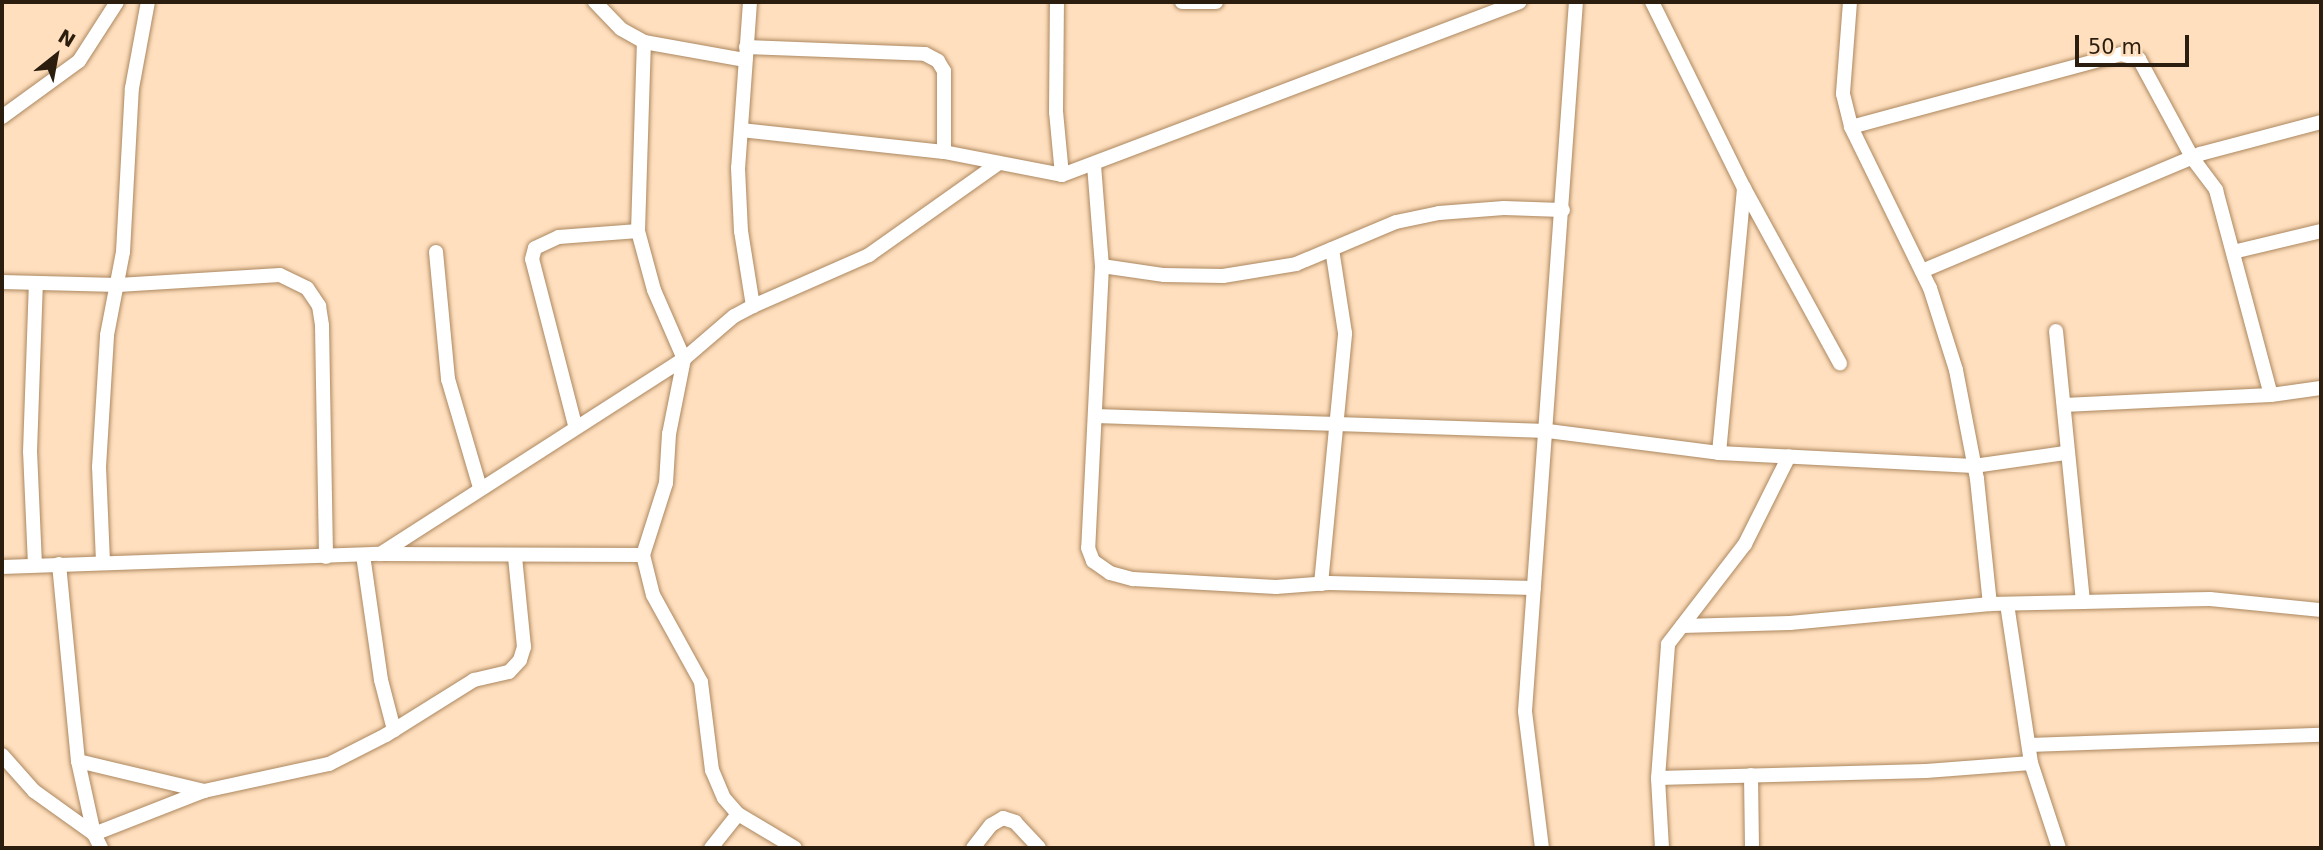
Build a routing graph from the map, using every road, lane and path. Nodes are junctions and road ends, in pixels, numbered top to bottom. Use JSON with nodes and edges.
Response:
{"nodes":[{"id":1,"x":117,"y":2,"type":"edge"},
{"id":2,"x":148,"y":2,"type":"edge"},
{"id":3,"x":595,"y":2,"type":"edge"},
{"id":4,"x":750,"y":2,"type":"edge"},
{"id":5,"x":1057,"y":2,"type":"edge"},
{"id":6,"x":1182,"y":2,"type":"edge"},
{"id":7,"x":1216,"y":2,"type":"edge"},
{"id":8,"x":1519,"y":2,"type":"edge"},
{"id":9,"x":1576,"y":2,"type":"edge"},
{"id":10,"x":1652,"y":2,"type":"edge"},
{"id":11,"x":1850,"y":2,"type":"edge"},
{"id":12,"x":644,"y":42,"type":"junction"},
{"id":13,"x":746,"y":54,"type":"junction"},
{"id":14,"x":2,"y":117,"type":"edge"},
{"id":15,"x":2321,"y":122,"type":"edge"},
{"id":16,"x":1852,"y":127,"type":"junction"},
{"id":17,"x":741,"y":130,"type":"junction"},
{"id":18,"x":944,"y":152,"type":"junction"},
{"id":19,"x":2193,"y":159,"type":"junction"},
{"id":20,"x":999,"y":163,"type":"junction"},
{"id":21,"x":1094,"y":164,"type":"junction"},
{"id":22,"x":1062,"y":175,"type":"junction"},
{"id":23,"x":1744,"y":188,"type":"junction"},
{"id":24,"x":1563,"y":210,"type":"junction"},
{"id":25,"x":638,"y":231,"type":"junction"},
{"id":26,"x":2321,"y":231,"type":"edge"},
{"id":27,"x":1332,"y":248,"type":"junction"},
{"id":28,"x":436,"y":252,"type":"dead end"},
{"id":29,"x":2233,"y":252,"type":"junction"},
{"id":30,"x":1102,"y":266,"type":"junction"},
{"id":31,"x":1922,"y":271,"type":"junction"},
{"id":32,"x":2,"y":282,"type":"edge"},
{"id":33,"x":36,"y":284,"type":"junction"},
{"id":34,"x":118,"y":285,"type":"junction"},
{"id":35,"x":753,"y":306,"type":"junction"},
{"id":36,"x":2056,"y":331,"type":"dead end"},
{"id":37,"x":684,"y":359,"type":"junction"},
{"id":38,"x":1839,"y":363,"type":"dead end"},
{"id":39,"x":2321,"y":388,"type":"edge"},
{"id":40,"x":2271,"y":395,"type":"junction"},
{"id":41,"x":2064,"y":405,"type":"junction"},
{"id":42,"x":1095,"y":416,"type":"junction"},
{"id":43,"x":575,"y":425,"type":"junction"},
{"id":44,"x":1334,"y":427,"type":"junction"},
{"id":45,"x":1548,"y":431,"type":"junction"},
{"id":46,"x":1719,"y":453,"type":"junction"},
{"id":47,"x":2065,"y":453,"type":"junction"},
{"id":48,"x":1789,"y":456,"type":"junction"},
{"id":49,"x":1974,"y":466,"type":"junction"},
{"id":50,"x":480,"y":488,"type":"junction"},
{"id":51,"x":380,"y":554,"type":"junction"},
{"id":52,"x":363,"y":555,"type":"junction"},
{"id":53,"x":643,"y":555,"type":"junction"},
{"id":54,"x":326,"y":557,"type":"junction"},
{"id":55,"x":514,"y":557,"type":"junction"},
{"id":56,"x":103,"y":562,"type":"junction"},
{"id":57,"x":59,"y":564,"type":"junction"},
{"id":58,"x":35,"y":565,"type":"junction"},
{"id":59,"x":2,"y":566,"type":"edge"},
{"id":60,"x":1321,"y":584,"type":"junction"},
{"id":61,"x":1534,"y":588,"type":"junction"},
{"id":62,"x":2083,"y":602,"type":"junction"},
{"id":63,"x":1990,"y":604,"type":"junction"},
{"id":64,"x":2007,"y":604,"type":"junction"},
{"id":65,"x":2321,"y":610,"type":"edge"},
{"id":66,"x":1682,"y":626,"type":"junction"},
{"id":67,"x":394,"y":730,"type":"junction"},
{"id":68,"x":2321,"y":735,"type":"edge"},
{"id":69,"x":2029,"y":745,"type":"junction"},
{"id":70,"x":2,"y":755,"type":"edge"},
{"id":71,"x":78,"y":761,"type":"junction"},
{"id":72,"x":2031,"y":763,"type":"junction"},
{"id":73,"x":1751,"y":775,"type":"junction"},
{"id":74,"x":1658,"y":778,"type":"junction"},
{"id":75,"x":204,"y":791,"type":"junction"},
{"id":76,"x":738,"y":814,"type":"junction"},
{"id":77,"x":93,"y":834,"type":"junction"},
{"id":78,"x":101,"y":848,"type":"edge"},
{"id":79,"x":711,"y":848,"type":"edge"},
{"id":80,"x":795,"y":848,"type":"edge"},
{"id":81,"x":973,"y":848,"type":"edge"},
{"id":82,"x":1039,"y":848,"type":"edge"},
{"id":83,"x":1542,"y":848,"type":"edge"},
{"id":84,"x":1662,"y":848,"type":"edge"},
{"id":85,"x":1752,"y":848,"type":"edge"},
{"id":86,"x":2059,"y":848,"type":"edge"}],
"edges":[{"from":1,"to":14,"type":"street"},
{"from":2,"to":34,"type":"street"},
{"from":3,"to":12,"type":"street"},
{"from":4,"to":13,"type":"street"},
{"from":5,"to":22,"type":"street"},
{"from":6,"to":7,"type":"street"},
{"from":8,"to":21,"type":"street"},
{"from":9,"to":24,"type":"street"},
{"from":10,"to":23,"type":"street"},
{"from":11,"to":16,"type":"street"},
{"from":12,"to":13,"type":"street"},
{"from":12,"to":25,"type":"street"},
{"from":13,"to":17,"type":"street"},
{"from":13,"to":18,"type":"street"},
{"from":15,"to":19,"type":"street"},
{"from":16,"to":19,"type":"street"},
{"from":16,"to":31,"type":"street"},
{"from":17,"to":18,"type":"street"},
{"from":17,"to":35,"type":"street"},
{"from":18,"to":20,"type":"street"},
{"from":19,"to":29,"type":"street"},
{"from":19,"to":31,"type":"street"},
{"from":20,"to":22,"type":"street"},
{"from":20,"to":35,"type":"street"},
{"from":21,"to":22,"type":"street"},
{"from":21,"to":30,"type":"street"},
{"from":23,"to":38,"type":"street"},
{"from":23,"to":46,"type":"street"},
{"from":24,"to":27,"type":"street"},
{"from":24,"to":45,"type":"street"},
{"from":25,"to":37,"type":"street"},
{"from":25,"to":43,"type":"street"},
{"from":26,"to":29,"type":"street"},
{"from":27,"to":30,"type":"street"},
{"from":27,"to":44,"type":"street"},
{"from":28,"to":50,"type":"street"},
{"from":29,"to":40,"type":"street"},
{"from":30,"to":42,"type":"street"},
{"from":31,"to":49,"type":"street"},
{"from":32,"to":33,"type":"street"},
{"from":33,"to":34,"type":"street"},
{"from":33,"to":58,"type":"street"},
{"from":34,"to":54,"type":"street"},
{"from":34,"to":56,"type":"street"},
{"from":35,"to":37,"type":"street"},
{"from":36,"to":41,"type":"street"},
{"from":37,"to":43,"type":"street"},
{"from":37,"to":53,"type":"street"},
{"from":39,"to":40,"type":"street"},
{"from":40,"to":41,"type":"street"},
{"from":41,"to":47,"type":"street"},
{"from":42,"to":44,"type":"street"},
{"from":42,"to":60,"type":"street"},
{"from":43,"to":50,"type":"street"},
{"from":44,"to":45,"type":"street"},
{"from":44,"to":60,"type":"street"},
{"from":45,"to":46,"type":"street"},
{"from":45,"to":61,"type":"street"},
{"from":46,"to":48,"type":"street"},
{"from":47,"to":49,"type":"street"},
{"from":47,"to":62,"type":"street"},
{"from":48,"to":49,"type":"street"},
{"from":48,"to":66,"type":"street"},
{"from":49,"to":63,"type":"street"},
{"from":50,"to":51,"type":"street"},
{"from":51,"to":52,"type":"street"},
{"from":51,"to":55,"type":"street"},
{"from":52,"to":54,"type":"street"},
{"from":52,"to":67,"type":"street"},
{"from":53,"to":55,"type":"street"},
{"from":53,"to":76,"type":"street"},
{"from":54,"to":56,"type":"street"},
{"from":55,"to":67,"type":"street"},
{"from":56,"to":57,"type":"street"},
{"from":57,"to":58,"type":"street"},
{"from":57,"to":71,"type":"street"},
{"from":58,"to":59,"type":"street"},
{"from":60,"to":61,"type":"street"},
{"from":61,"to":83,"type":"street"},
{"from":62,"to":64,"type":"street"},
{"from":62,"to":65,"type":"street"},
{"from":63,"to":64,"type":"street"},
{"from":63,"to":66,"type":"street"},
{"from":64,"to":69,"type":"street"},
{"from":66,"to":74,"type":"street"},
{"from":67,"to":75,"type":"street"},
{"from":68,"to":69,"type":"street"},
{"from":69,"to":72,"type":"street"},
{"from":70,"to":77,"type":"street"},
{"from":71,"to":75,"type":"street"},
{"from":71,"to":77,"type":"street"},
{"from":72,"to":73,"type":"street"},
{"from":72,"to":86,"type":"street"},
{"from":73,"to":74,"type":"street"},
{"from":73,"to":85,"type":"street"},
{"from":74,"to":84,"type":"street"},
{"from":75,"to":77,"type":"street"},
{"from":76,"to":79,"type":"street"},
{"from":76,"to":80,"type":"street"},
{"from":77,"to":78,"type":"street"},
{"from":81,"to":82,"type":"street"}]}
